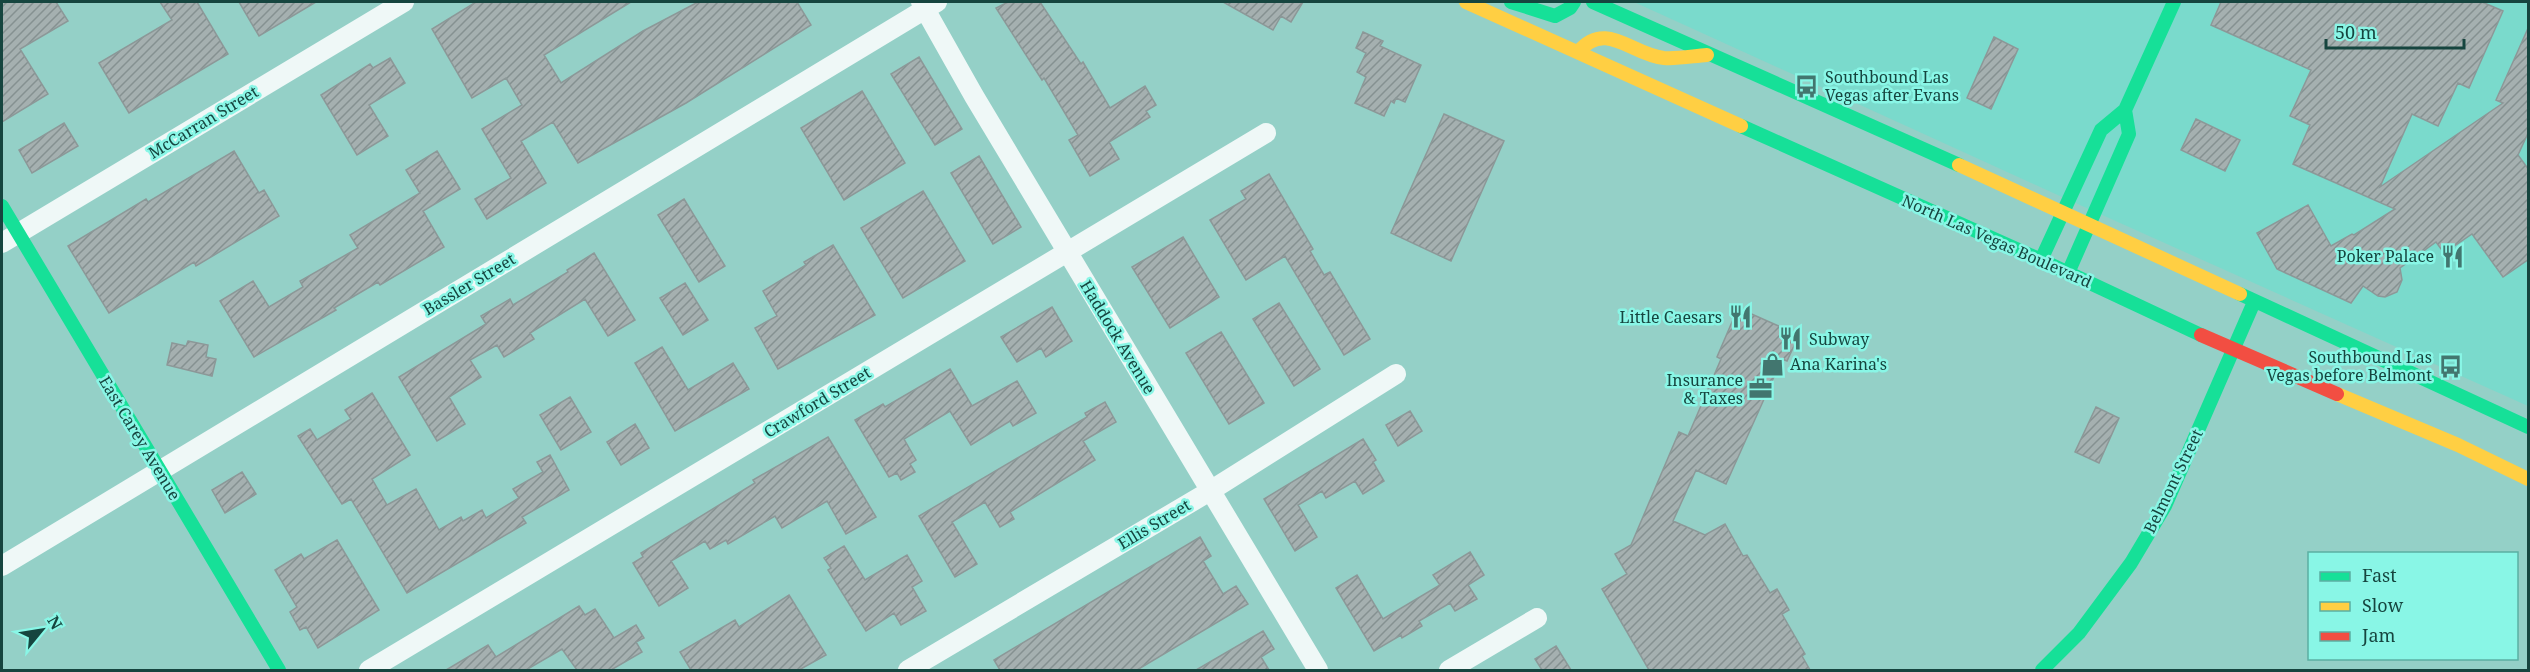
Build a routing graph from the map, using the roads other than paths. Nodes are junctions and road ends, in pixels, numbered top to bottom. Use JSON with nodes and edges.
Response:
{"nodes":[{"id":1,"x":404,"y":2,"type":"edge"},
{"id":2,"x":1467,"y":2,"type":"edge"},
{"id":3,"x":1474,"y":2,"type":"edge"},
{"id":4,"x":1511,"y":2,"type":"edge"},
{"id":5,"x":1574,"y":2,"type":"edge"},
{"id":6,"x":1593,"y":2,"type":"edge"},
{"id":7,"x":2174,"y":2,"type":"edge"},
{"id":8,"x":927,"y":4,"type":"edge"},
{"id":9,"x":1578,"y":52,"type":"junction"},
{"id":10,"x":1713,"y":55,"type":"junction"},
{"id":11,"x":2125,"y":110,"type":"junction"},
{"id":12,"x":1266,"y":134,"type":"dead end"},
{"id":13,"x":2,"y":206,"type":"edge"},
{"id":14,"x":2063,"y":213,"type":"junction"},
{"id":15,"x":2088,"y":224,"type":"junction"},
{"id":16,"x":10,"y":238,"type":"edge"},
{"id":17,"x":1068,"y":252,"type":"junction"},
{"id":18,"x":2041,"y":260,"type":"junction"},
{"id":19,"x":2068,"y":273,"type":"junction"},
{"id":20,"x":2254,"y":303,"type":"junction"},
{"id":21,"x":2233,"y":350,"type":"junction"},
{"id":22,"x":1396,"y":374,"type":"dead end"},
{"id":23,"x":2529,"y":427,"type":"edge"},
{"id":24,"x":2458,"y":445,"type":"junction"},
{"id":25,"x":2498,"y":449,"type":"dead end"},
{"id":26,"x":160,"y":471,"type":"junction"},
{"id":27,"x":2529,"y":479,"type":"edge"},
{"id":28,"x":1210,"y":490,"type":"junction"},
{"id":29,"x":2,"y":566,"type":"edge"},
{"id":30,"x":1537,"y":618,"type":"dead end"},
{"id":31,"x":279,"y":670,"type":"edge"},
{"id":32,"x":369,"y":670,"type":"edge"},
{"id":33,"x":908,"y":670,"type":"edge"},
{"id":34,"x":1318,"y":670,"type":"edge"},
{"id":35,"x":1449,"y":670,"type":"edge"},
{"id":36,"x":2042,"y":670,"type":"edge"}],
"edges":[{"from":1,"to":16,"type":"street","name":"McCarran Street"},
{"from":2,"to":3,"type":"main road"},
{"from":2,"to":9,"type":"main road","name":"North Las Vegas Boulevard"},
{"from":4,"to":5,"type":"main road"},
{"from":6,"to":10,"type":"main road"},
{"from":7,"to":11,"type":"main road"},
{"from":8,"to":17,"type":"street","name":"Haddock Avenue"},
{"from":8,"to":26,"type":"street","name":"Bassler Street"},
{"from":9,"to":10,"type":"main road"},
{"from":9,"to":18,"type":"main road","name":"North Las Vegas Boulevard"},
{"from":10,"to":14,"type":"main road"},
{"from":11,"to":14,"type":"main road"},
{"from":11,"to":15,"type":"main road"},
{"from":12,"to":17,"type":"street","name":"Crawford Street"},
{"from":13,"to":16,"type":"main road","name":"East Carey Avenue"},
{"from":14,"to":15,"type":"main road"},
{"from":14,"to":18,"type":"main road"},
{"from":15,"to":19,"type":"main road"},
{"from":15,"to":20,"type":"main road"},
{"from":16,"to":26,"type":"main road","name":"East Carey Avenue"},
{"from":17,"to":28,"type":"street","name":"Haddock Avenue"},
{"from":17,"to":32,"type":"street","name":"Crawford Street"},
{"from":18,"to":19,"type":"main road","name":"North Las Vegas Boulevard"},
{"from":19,"to":21,"type":"main road","name":"North Las Vegas Boulevard"},
{"from":20,"to":21,"type":"main road","name":"Belmont Street"},
{"from":20,"to":23,"type":"main road"},
{"from":21,"to":24,"type":"main road","name":"North Las Vegas Boulevard"},
{"from":21,"to":36,"type":"main road","name":"Belmont Street"},
{"from":22,"to":28,"type":"street","name":"Ellis Street"},
{"from":24,"to":25,"type":"main road"},
{"from":24,"to":27,"type":"main road","name":"North Las Vegas Boulevard"},
{"from":26,"to":29,"type":"street","name":"Bassler Street"},
{"from":26,"to":31,"type":"main road","name":"East Carey Avenue"},
{"from":28,"to":33,"type":"street","name":"Ellis Street"},
{"from":28,"to":34,"type":"street","name":"Haddock Avenue"},
{"from":30,"to":35,"type":"street"}]}
